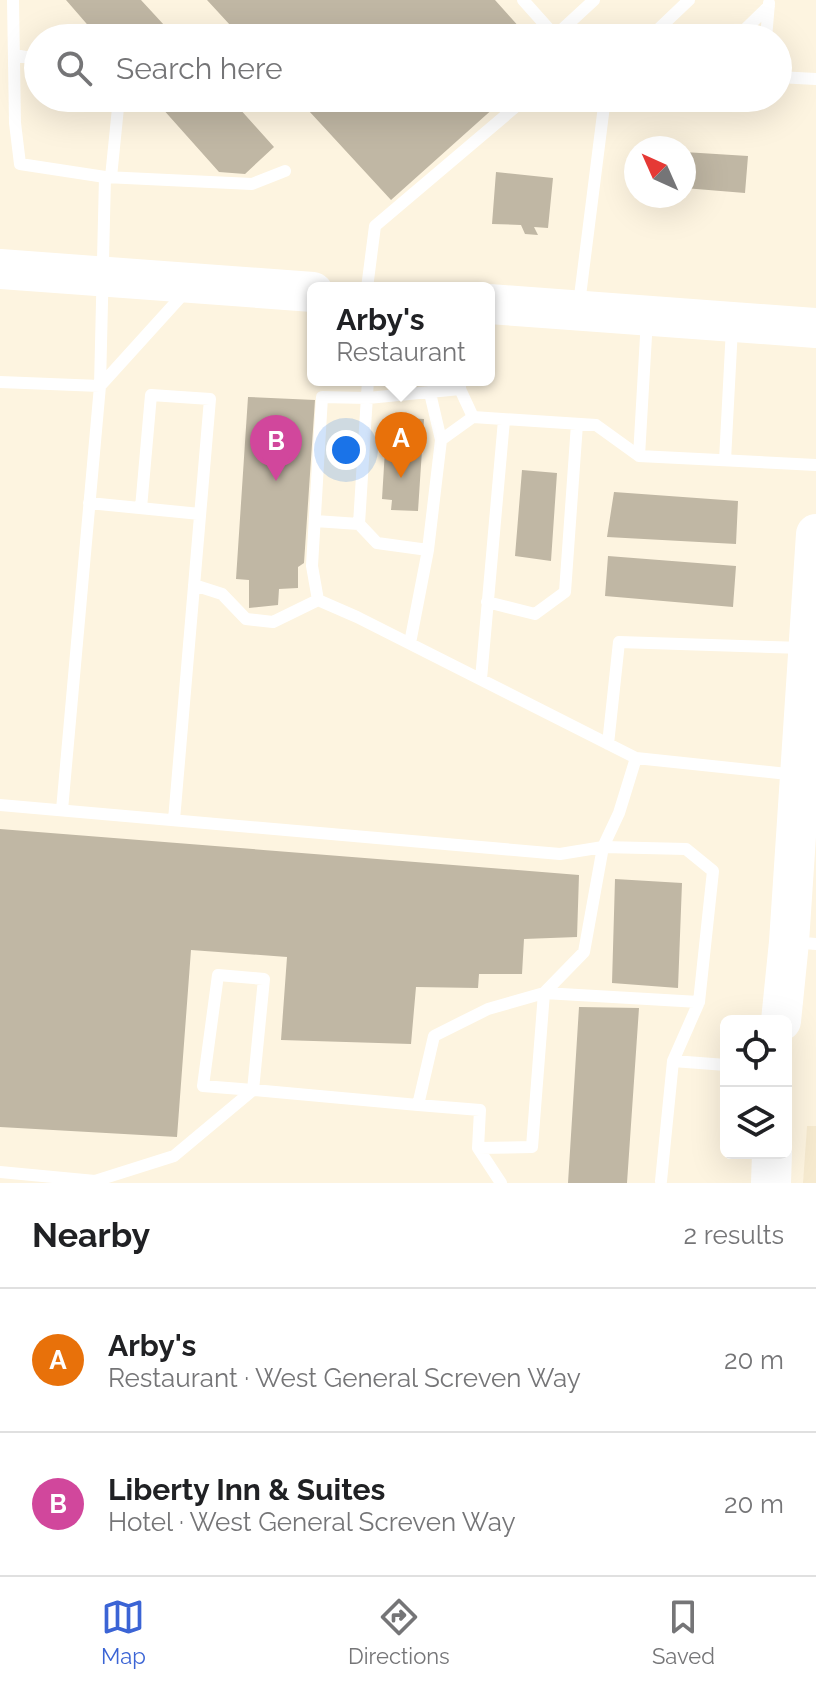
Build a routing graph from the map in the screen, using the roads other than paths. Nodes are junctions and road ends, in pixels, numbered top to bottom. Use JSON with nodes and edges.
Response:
{"nodes":[{"id":1,"x":13,"y":0,"type":"edge"},
{"id":2,"x":523,"y":0,"type":"edge"},
{"id":3,"x":594,"y":0,"type":"edge"},
{"id":4,"x":689,"y":0,"type":"edge"},
{"id":5,"x":769,"y":3,"type":"edge"},
{"id":6,"x":544,"y":24,"type":"edge"},
{"id":7,"x":569,"y":24,"type":"edge"},
{"id":8,"x":664,"y":24,"type":"edge"},
{"id":9,"x":749,"y":24,"type":"edge"},
{"id":10,"x":767,"y":24,"type":"edge"},
{"id":11,"x":14,"y":55,"type":"junction"},
{"id":12,"x":24,"y":57,"type":"edge"},
{"id":13,"x":792,"y":78,"type":"edge"},
{"id":14,"x":816,"y":79,"type":"edge"},
{"id":15,"x":117,"y":112,"type":"edge"},
{"id":16,"x":509,"y":112,"type":"edge"},
{"id":17,"x":603,"y":112,"type":"edge"},
{"id":18,"x":285,"y":171,"type":"dead end"},
{"id":19,"x":108,"y":177,"type":"junction"},
{"id":20,"x":0,"y":269,"type":"edge"},
{"id":21,"x":102,"y":277,"type":"junction"},
{"id":22,"x":368,"y":282,"type":"edge"},
{"id":23,"x":193,"y":283,"type":"junction"},
{"id":24,"x":307,"y":292,"type":"edge"},
{"id":25,"x":495,"y":304,"type":"edge"},
{"id":26,"x":579,"y":311,"type":"junction"},
{"id":27,"x":647,"y":316,"type":"junction"},
{"id":28,"x":732,"y":322,"type":"junction"},
{"id":29,"x":816,"y":328,"type":"edge"},
{"id":30,"x":0,"y":382,"type":"edge"},
{"id":31,"x":100,"y":386,"type":"junction"},
{"id":32,"x":368,"y":386,"type":"edge"},
{"id":33,"x":456,"y":386,"type":"edge"},
{"id":34,"x":460,"y":386,"type":"edge"},
{"id":35,"x":430,"y":393,"type":"junction"},
{"id":36,"x":368,"y":398,"type":"junction"},
{"id":37,"x":473,"y":417,"type":"junction"},
{"id":38,"x":504,"y":420,"type":"junction"},
{"id":39,"x":577,"y":424,"type":"junction"},
{"id":40,"x":441,"y":440,"type":"junction"},
{"id":41,"x":639,"y":456,"type":"junction"},
{"id":42,"x":725,"y":460,"type":"junction"},
{"id":43,"x":816,"y":465,"type":"edge"},
{"id":44,"x":89,"y":503,"type":"junction"},
{"id":45,"x":141,"y":508,"type":"junction"},
{"id":46,"x":200,"y":514,"type":"junction"},
{"id":47,"x":315,"y":521,"type":"junction"},
{"id":48,"x":359,"y":524,"type":"junction"},
{"id":49,"x":816,"y":534,"type":"edge"},
{"id":50,"x":428,"y":550,"type":"junction"},
{"id":51,"x":194,"y":585,"type":"junction"},
{"id":52,"x":318,"y":600,"type":"junction"},
{"id":53,"x":487,"y":602,"type":"junction"},
{"id":54,"x":410,"y":643,"type":"junction"},
{"id":55,"x":808,"y":648,"type":"junction"},
{"id":56,"x":481,"y":679,"type":"junction"},
{"id":57,"x":608,"y":744,"type":"junction"},
{"id":58,"x":636,"y":758,"type":"junction"},
{"id":59,"x":808,"y":775,"type":"edge"},
{"id":60,"x":0,"y":805,"type":"edge"},
{"id":61,"x":62,"y":810,"type":"junction"},
{"id":62,"x":174,"y":820,"type":"junction"},
{"id":63,"x":603,"y":847,"type":"junction"},
{"id":64,"x":802,"y":943,"type":"edge"},
{"id":65,"x":544,"y":993,"type":"junction"},
{"id":66,"x":699,"y":1002,"type":"junction"},
{"id":67,"x":783,"y":1015,"type":"edge"},
{"id":68,"x":673,"y":1061,"type":"junction"},
{"id":69,"x":720,"y":1065,"type":"edge"},
{"id":70,"x":253,"y":1090,"type":"junction"},
{"id":71,"x":418,"y":1105,"type":"junction"},
{"id":72,"x":478,"y":1148,"type":"junction"},
{"id":73,"x":772,"y":1159,"type":"edge"},
{"id":74,"x":0,"y":1172,"type":"edge"},
{"id":75,"x":661,"y":1181,"type":"dead end"},
{"id":76,"x":501,"y":1183,"type":"edge"},
{"id":77,"x":771,"y":1183,"type":"edge"}],
"edges":[{"from":1,"to":11,"type":"lane"},
{"from":2,"to":6,"type":"lane"},
{"from":3,"to":7,"type":"lane"},
{"from":4,"to":8,"type":"lane"},
{"from":5,"to":9,"type":"lane"},
{"from":5,"to":10,"type":"lane"},
{"from":11,"to":12,"type":"lane"},
{"from":11,"to":19,"type":"lane"},
{"from":13,"to":14,"type":"lane"},
{"from":15,"to":19,"type":"lane"},
{"from":16,"to":22,"type":"lane"},
{"from":17,"to":26,"type":"lane"},
{"from":18,"to":19,"type":"lane"},
{"from":19,"to":21,"type":"lane"},
{"from":20,"to":21,"type":"main road"},
{"from":21,"to":23,"type":"main road"},
{"from":21,"to":31,"type":"lane"},
{"from":23,"to":24,"type":"main road"},
{"from":23,"to":31,"type":"lane"},
{"from":25,"to":26,"type":"main road"},
{"from":26,"to":27,"type":"main road"},
{"from":27,"to":28,"type":"main road"},
{"from":27,"to":41,"type":"lane"},
{"from":28,"to":29,"type":"main road"},
{"from":28,"to":42,"type":"lane"},
{"from":30,"to":31,"type":"lane"},
{"from":31,"to":44,"type":"lane"},
{"from":32,"to":36,"type":"lane"},
{"from":33,"to":35,"type":"lane"},
{"from":34,"to":37,"type":"lane"},
{"from":35,"to":36,"type":"lane"},
{"from":35,"to":40,"type":"lane"},
{"from":36,"to":47,"type":"lane"},
{"from":36,"to":48,"type":"lane"},
{"from":37,"to":38,"type":"lane"},
{"from":37,"to":40,"type":"lane"},
{"from":38,"to":39,"type":"lane"},
{"from":38,"to":53,"type":"lane"},
{"from":39,"to":41,"type":"lane"},
{"from":39,"to":53,"type":"lane"},
{"from":40,"to":50,"type":"lane"},
{"from":41,"to":42,"type":"lane"},
{"from":42,"to":43,"type":"lane"},
{"from":44,"to":45,"type":"lane"},
{"from":44,"to":61,"type":"lane"},
{"from":45,"to":46,"type":"lane"},
{"from":45,"to":46,"type":"lane"},
{"from":46,"to":51,"type":"lane"},
{"from":47,"to":48,"type":"lane"},
{"from":47,"to":52,"type":"lane"},
{"from":48,"to":50,"type":"lane"},
{"from":49,"to":55,"type":"main road"},
{"from":50,"to":54,"type":"lane"},
{"from":51,"to":52,"type":"lane"},
{"from":51,"to":62,"type":"lane"},
{"from":52,"to":54,"type":"lane"},
{"from":53,"to":56,"type":"lane"},
{"from":54,"to":56,"type":"lane"},
{"from":55,"to":57,"type":"lane"},
{"from":55,"to":59,"type":"main road"},
{"from":56,"to":57,"type":"lane"},
{"from":57,"to":58,"type":"lane"},
{"from":58,"to":59,"type":"lane"},
{"from":58,"to":63,"type":"lane"},
{"from":59,"to":64,"type":"main road"},
{"from":60,"to":61,"type":"lane"},
{"from":61,"to":62,"type":"lane"},
{"from":62,"to":63,"type":"lane"},
{"from":63,"to":65,"type":"lane"},
{"from":63,"to":66,"type":"lane"},
{"from":64,"to":67,"type":"main road"},
{"from":65,"to":66,"type":"lane"},
{"from":65,"to":71,"type":"lane"},
{"from":65,"to":72,"type":"lane"},
{"from":66,"to":68,"type":"lane"},
{"from":68,"to":69,"type":"lane"},
{"from":68,"to":75,"type":"lane"},
{"from":70,"to":70,"type":"lane"},
{"from":70,"to":71,"type":"lane"},
{"from":70,"to":74,"type":"lane"},
{"from":71,"to":72,"type":"lane"},
{"from":72,"to":76,"type":"lane"},
{"from":73,"to":77,"type":"main road"}]}
